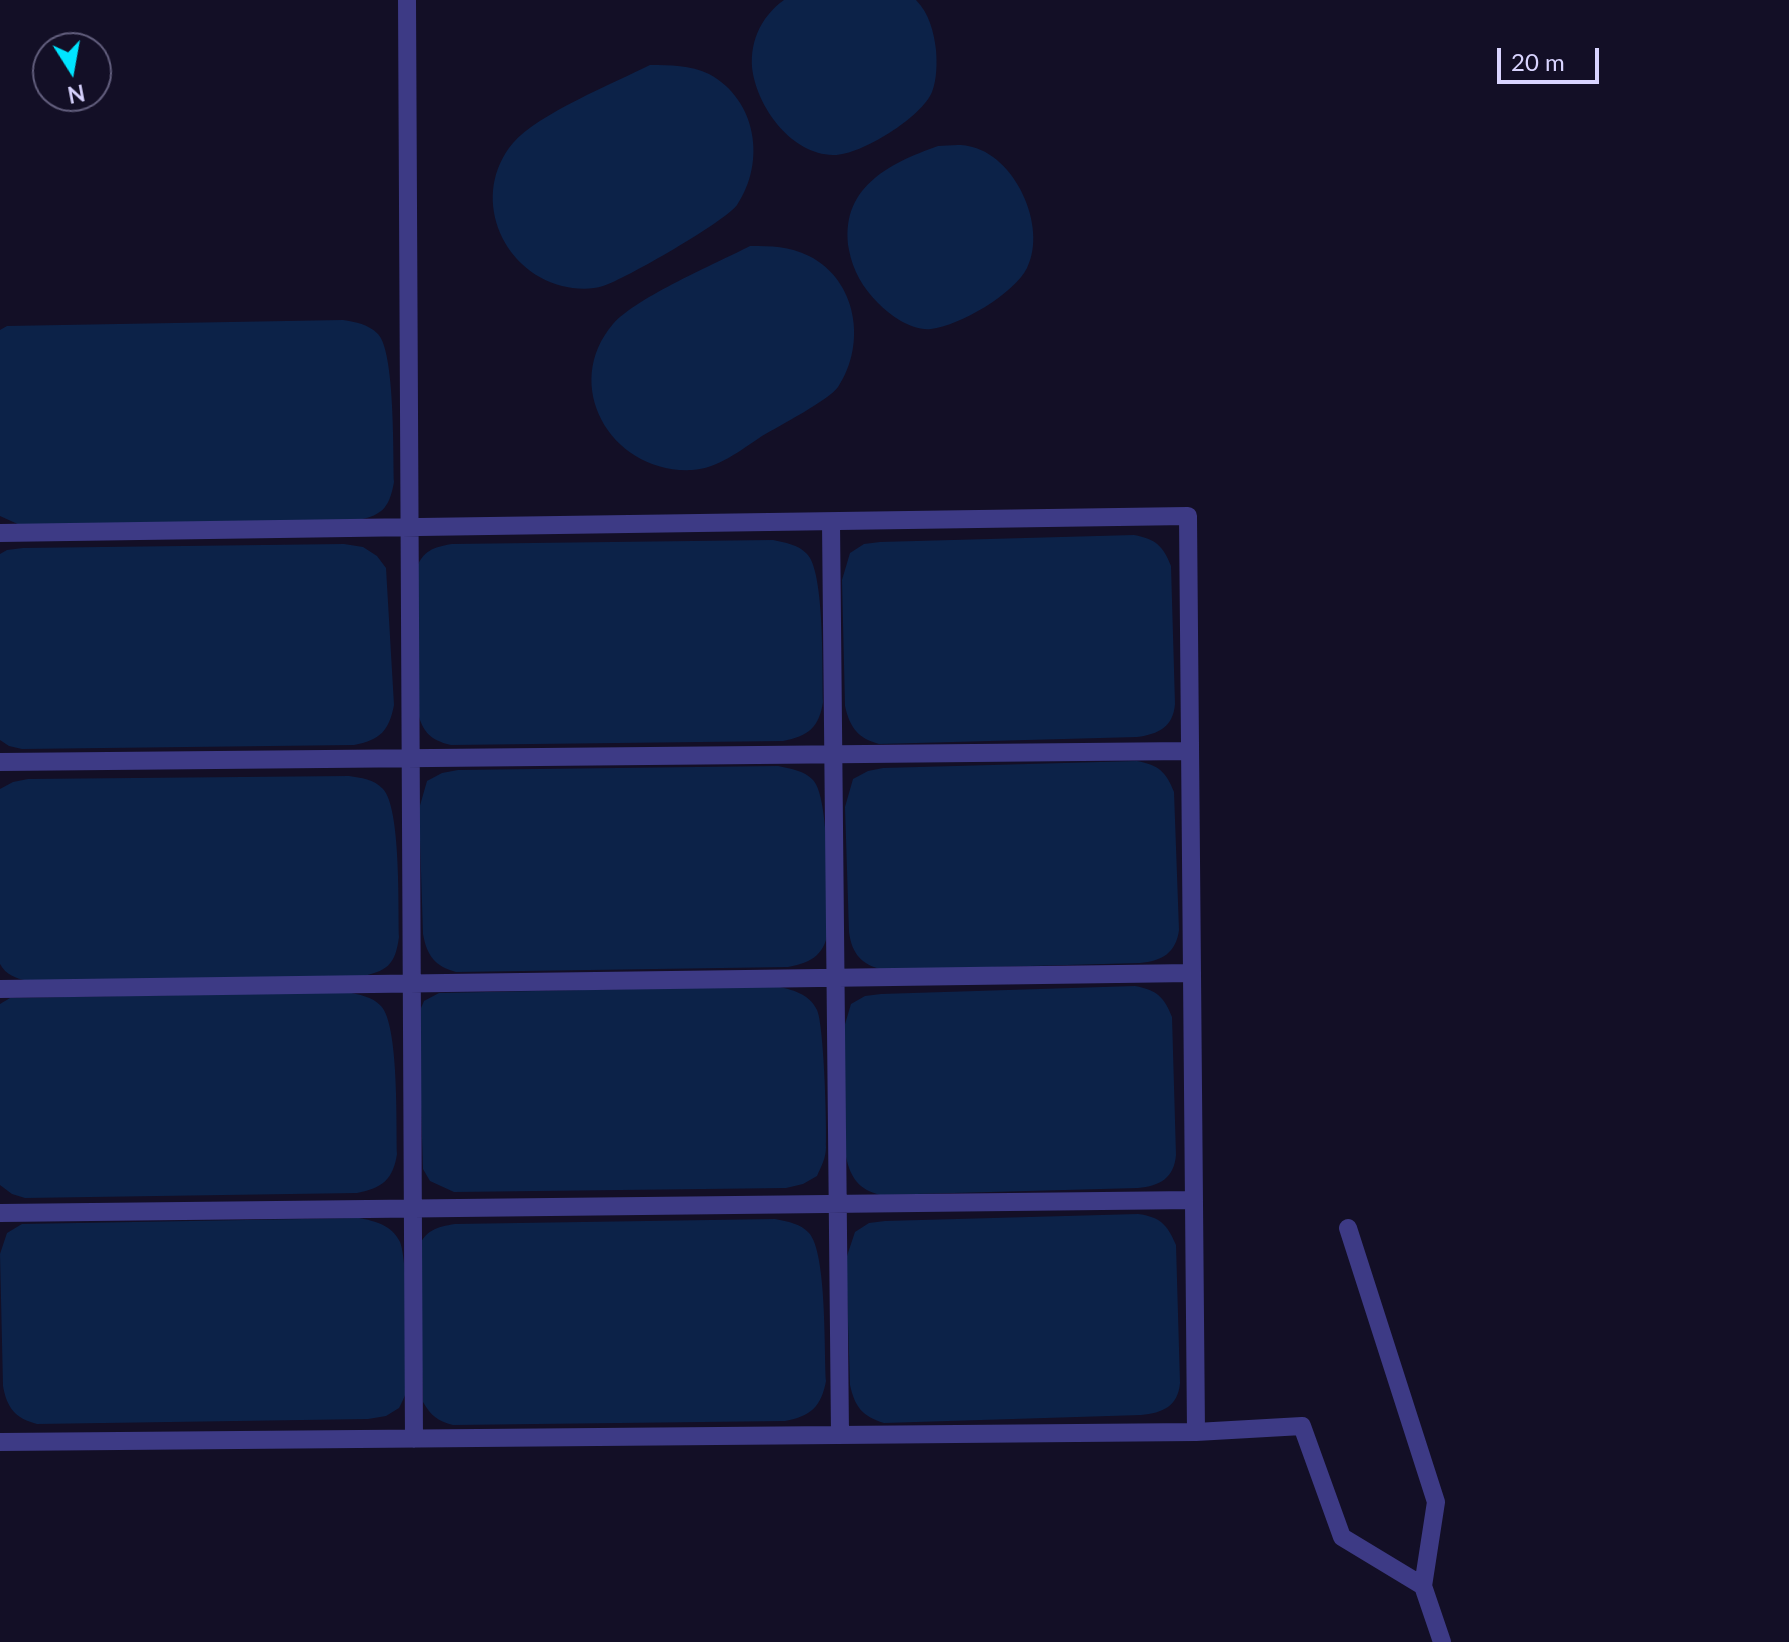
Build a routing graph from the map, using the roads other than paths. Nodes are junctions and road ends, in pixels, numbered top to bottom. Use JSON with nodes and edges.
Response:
{"nodes":[{"id":1,"x":407,"y":0,"type":"edge"},
{"id":2,"x":831,"y":522,"type":"junction"},
{"id":3,"x":409,"y":528,"type":"junction"},
{"id":4,"x":0,"y":533,"type":"edge"},
{"id":5,"x":1190,"y":751,"type":"junction"},
{"id":6,"x":833,"y":754,"type":"junction"},
{"id":7,"x":410,"y":758,"type":"junction"},
{"id":8,"x":0,"y":762,"type":"edge"},
{"id":9,"x":1192,"y":973,"type":"junction"},
{"id":10,"x":835,"y":978,"type":"junction"},
{"id":11,"x":411,"y":984,"type":"junction"},
{"id":12,"x":0,"y":989,"type":"edge"},
{"id":13,"x":1194,"y":1200,"type":"junction"},
{"id":14,"x":837,"y":1204,"type":"junction"},
{"id":15,"x":412,"y":1208,"type":"junction"},
{"id":16,"x":0,"y":1213,"type":"edge"},
{"id":17,"x":1348,"y":1228,"type":"dead end"},
{"id":18,"x":1196,"y":1432,"type":"junction"},
{"id":19,"x":840,"y":1435,"type":"junction"},
{"id":20,"x":414,"y":1439,"type":"junction"},
{"id":21,"x":0,"y":1442,"type":"edge"},
{"id":22,"x":1423,"y":1586,"type":"junction"},
{"id":23,"x":1442,"y":1642,"type":"edge"}],
"edges":[{"from":1,"to":3,"type":"lane"},
{"from":2,"to":3,"type":"lane"},
{"from":2,"to":5,"type":"lane"},
{"from":2,"to":6,"type":"lane"},
{"from":3,"to":4,"type":"lane"},
{"from":3,"to":7,"type":"lane"},
{"from":5,"to":6,"type":"lane"},
{"from":5,"to":9,"type":"lane"},
{"from":6,"to":7,"type":"lane"},
{"from":6,"to":10,"type":"lane"},
{"from":7,"to":8,"type":"lane"},
{"from":7,"to":11,"type":"lane"},
{"from":9,"to":10,"type":"lane"},
{"from":9,"to":13,"type":"lane"},
{"from":10,"to":11,"type":"lane"},
{"from":10,"to":14,"type":"lane"},
{"from":11,"to":12,"type":"lane"},
{"from":11,"to":15,"type":"lane"},
{"from":13,"to":14,"type":"lane"},
{"from":13,"to":18,"type":"lane"},
{"from":14,"to":15,"type":"lane"},
{"from":14,"to":19,"type":"lane"},
{"from":15,"to":16,"type":"lane"},
{"from":15,"to":20,"type":"lane"},
{"from":17,"to":22,"type":"lane"},
{"from":18,"to":19,"type":"lane"},
{"from":18,"to":22,"type":"lane"},
{"from":19,"to":20,"type":"lane"},
{"from":20,"to":21,"type":"lane"},
{"from":22,"to":23,"type":"lane"}]}
